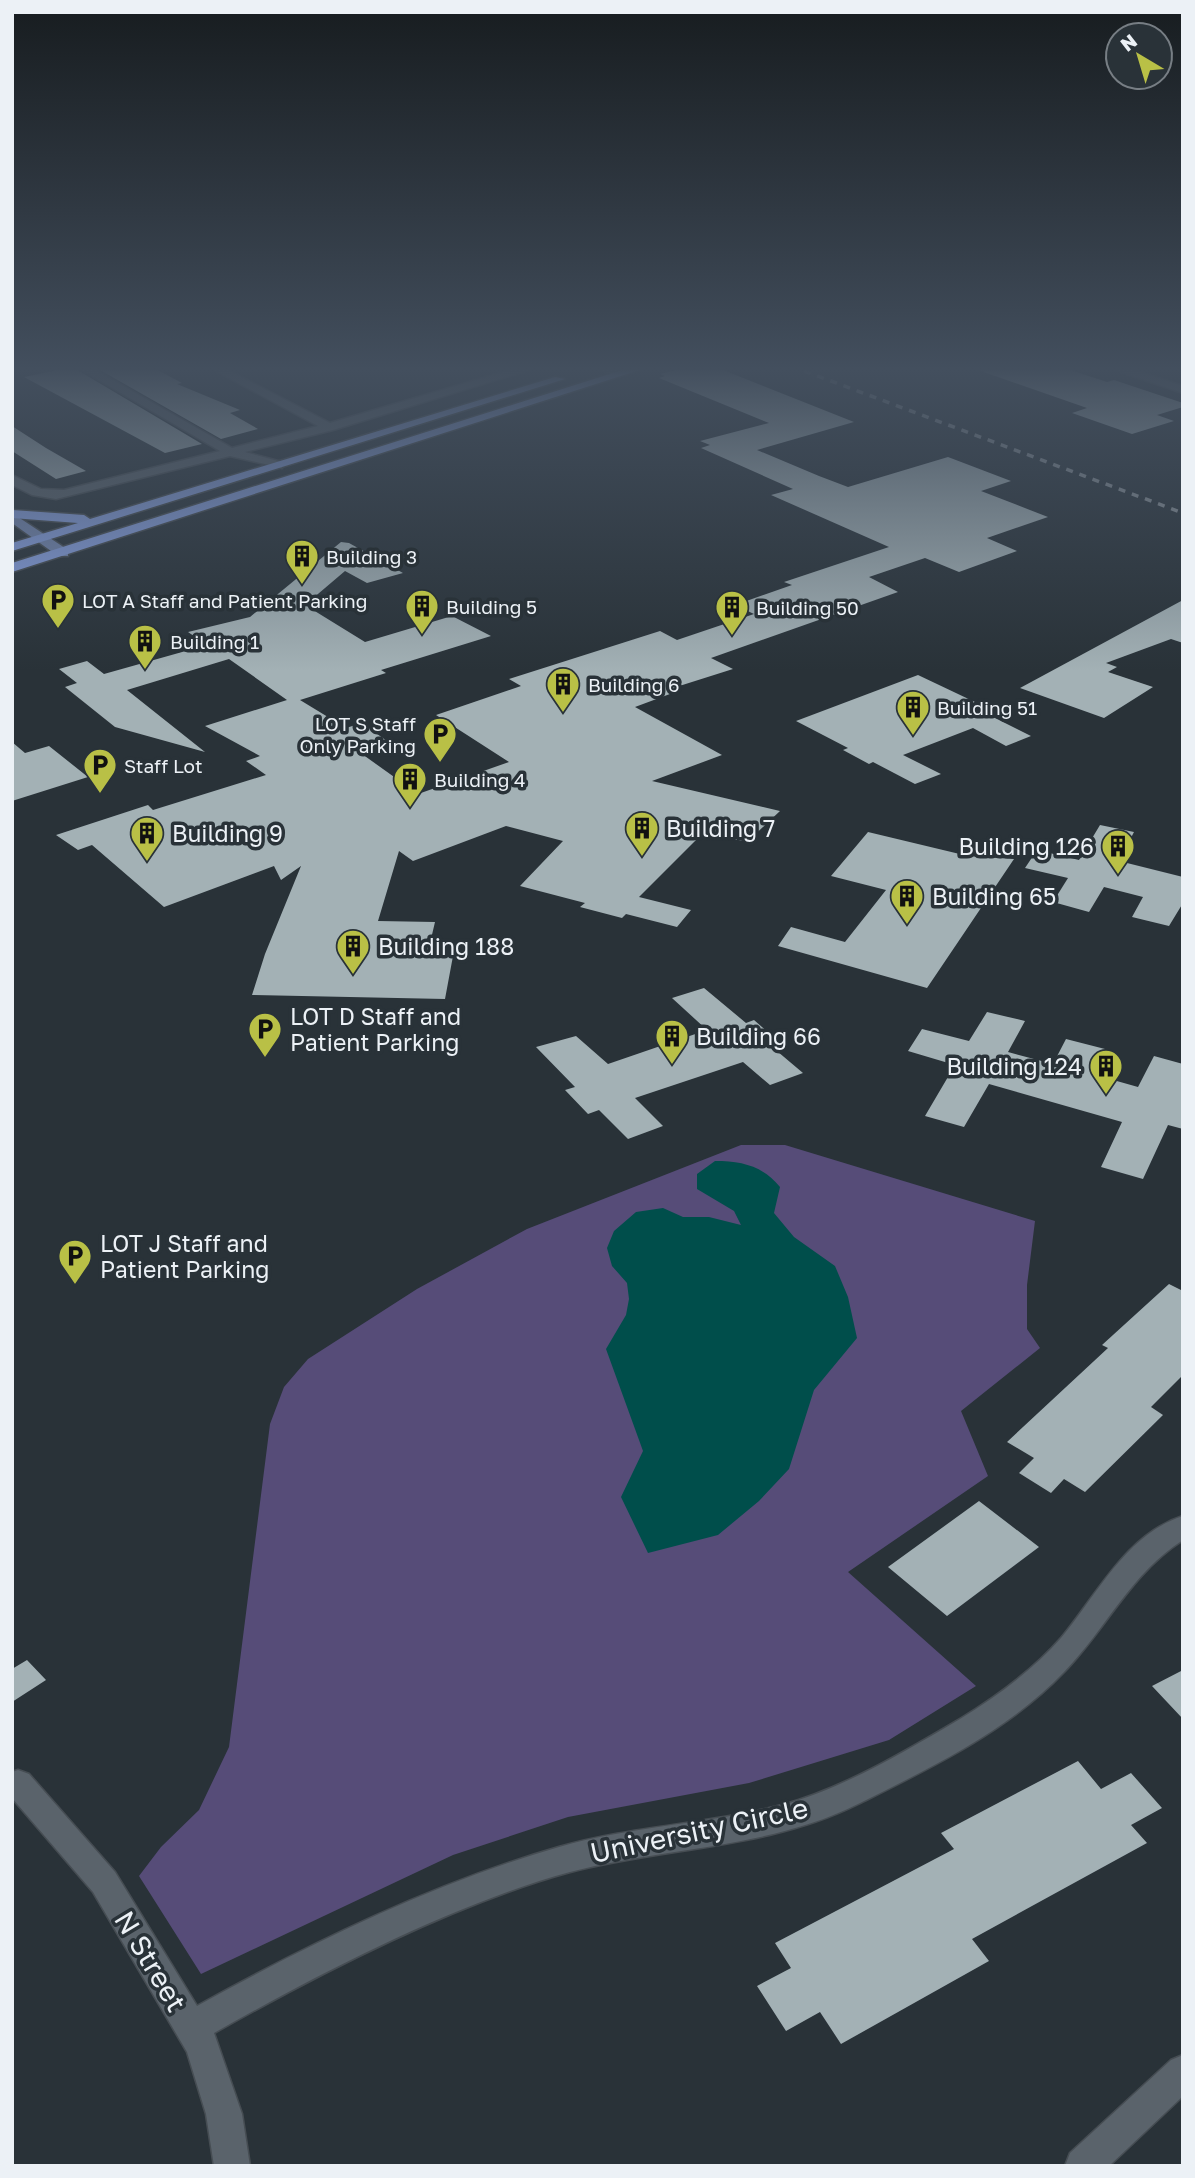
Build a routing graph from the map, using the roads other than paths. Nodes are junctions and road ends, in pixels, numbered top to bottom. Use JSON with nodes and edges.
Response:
{"nodes":[{"id":1,"x":171,"y":468,"type":"edge"},
{"id":2,"x":239,"y":468,"type":"edge"},
{"id":3,"x":270,"y":468,"type":"edge"},
{"id":4,"x":328,"y":468,"type":"edge"},
{"id":5,"x":246,"y":475,"type":"junction"},
{"id":6,"x":16,"y":482,"type":"edge"},
{"id":7,"x":12,"y":515,"type":"edge"},
{"id":8,"x":110,"y":518,"type":"junction"},
{"id":9,"x":43,"y":538,"type":"junction"},
{"id":10,"x":12,"y":547,"type":"edge"},
{"id":11,"x":63,"y":553,"type":"junction"},
{"id":12,"x":12,"y":568,"type":"edge"},
{"id":13,"x":1183,"y":1526,"type":"edge"},
{"id":14,"x":18,"y":1783,"type":"dead end"},
{"id":15,"x":191,"y":2028,"type":"junction"},
{"id":16,"x":1183,"y":2072,"type":"edge"},
{"id":17,"x":232,"y":2166,"type":"edge"},
{"id":18,"x":1083,"y":2166,"type":"edge"}],
"edges":[{"from":1,"to":6,"type":"street"},
{"from":2,"to":5,"type":"street"},
{"from":3,"to":5,"type":"highway"},
{"from":4,"to":11,"type":"highway"},
{"from":5,"to":8,"type":"highway"},
{"from":7,"to":8,"type":"highway"},
{"from":7,"to":9,"type":"main road"},
{"from":8,"to":9,"type":"highway"},
{"from":9,"to":10,"type":"highway"},
{"from":9,"to":11,"type":"main road"},
{"from":11,"to":12,"type":"highway"},
{"from":13,"to":15,"type":"street","name":"University Circle"},
{"from":14,"to":15,"type":"street","name":"N Street"},
{"from":15,"to":17,"type":"street","name":"N Street"},
{"from":16,"to":18,"type":"street"}]}
